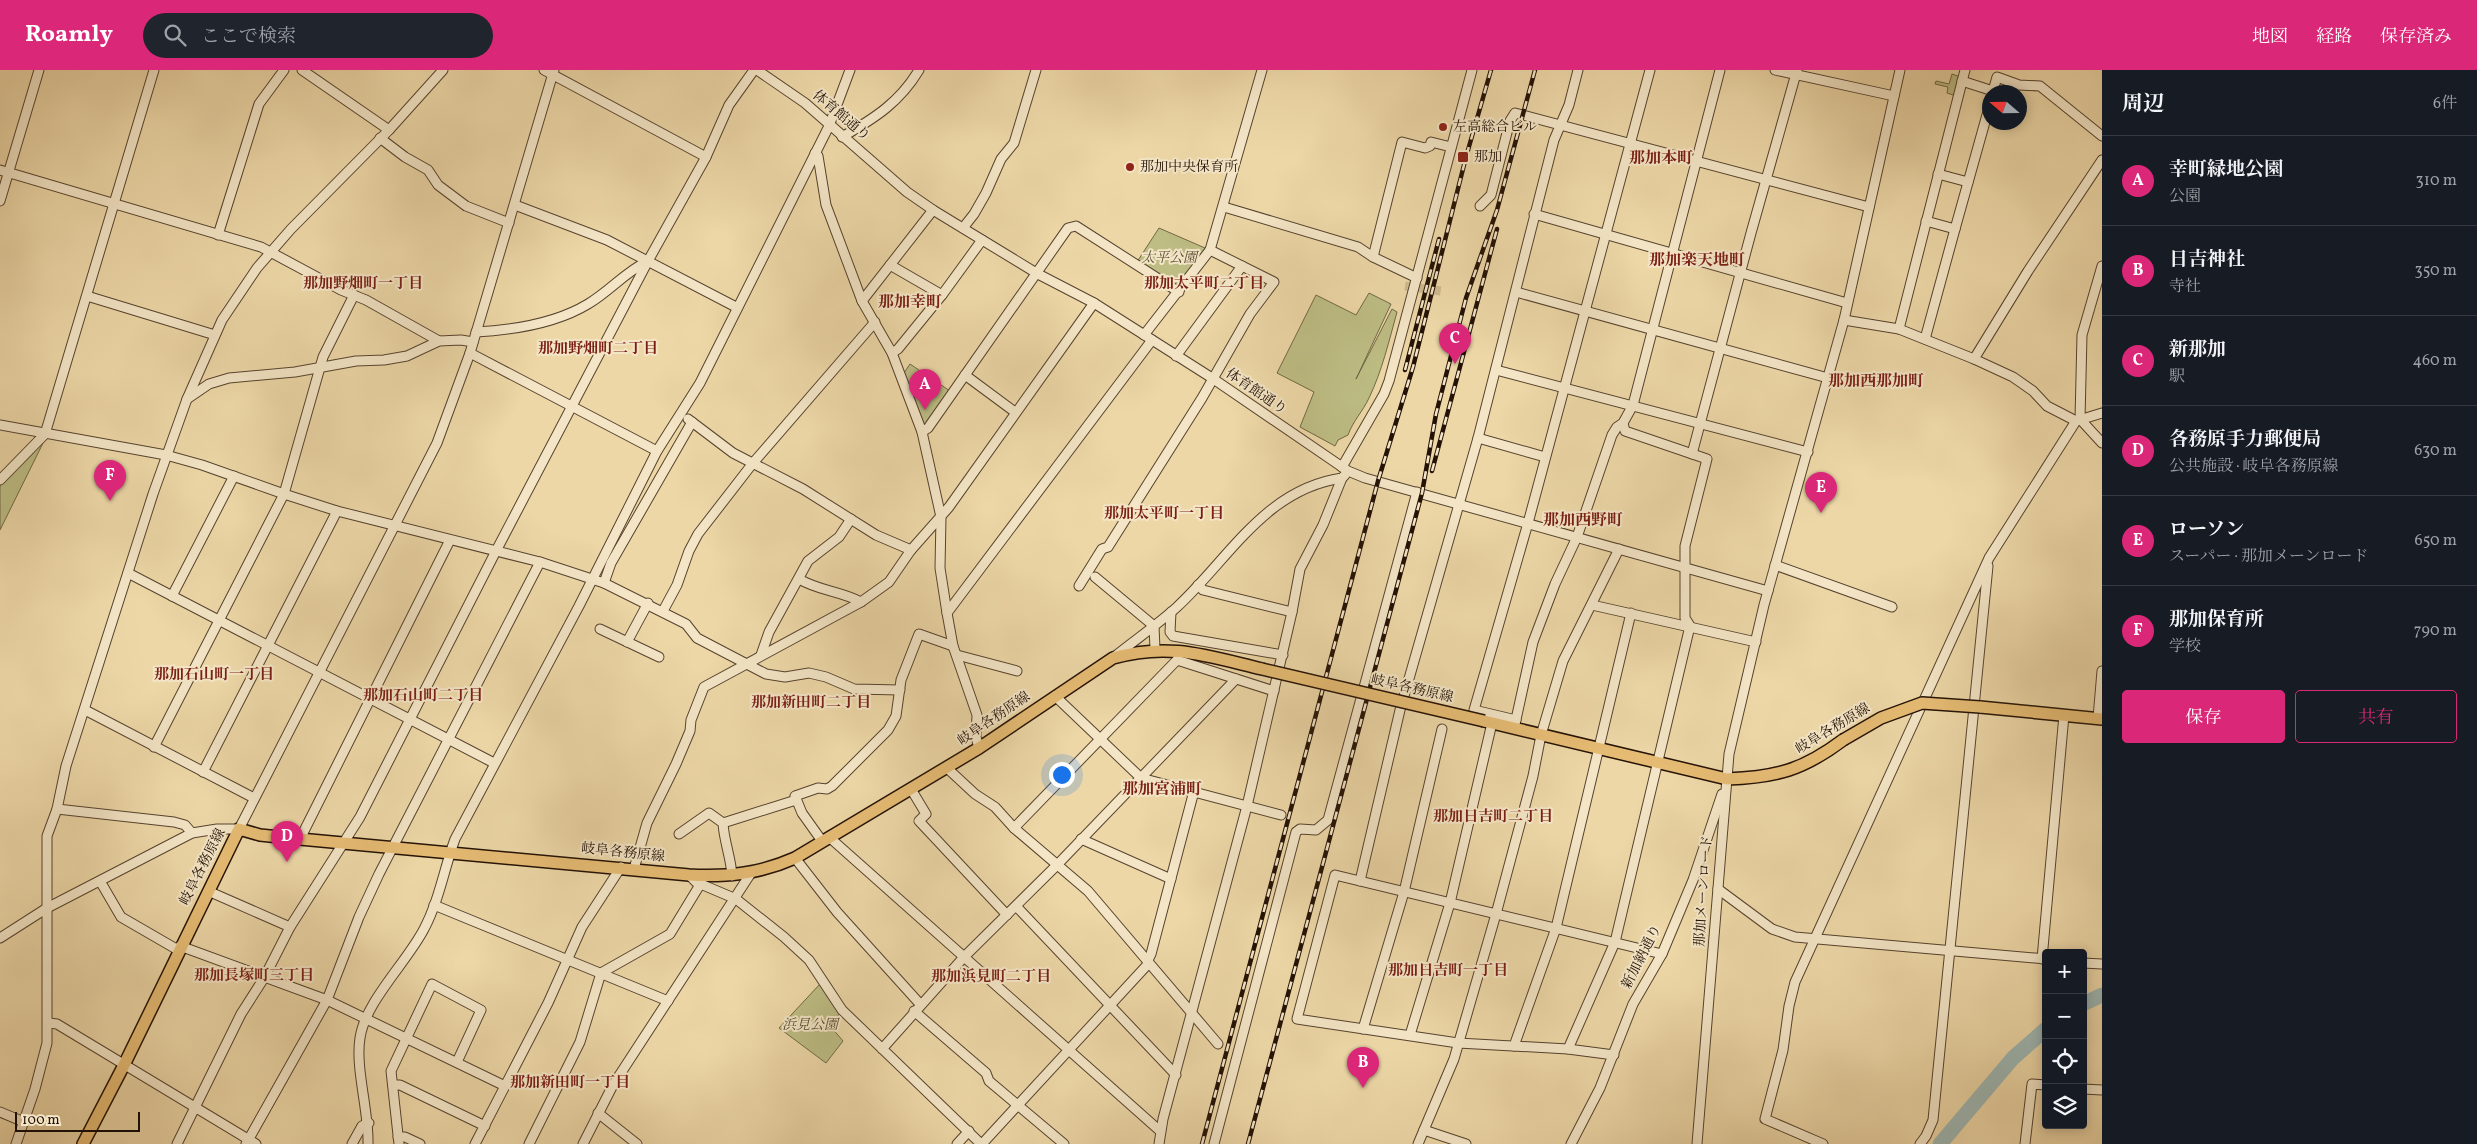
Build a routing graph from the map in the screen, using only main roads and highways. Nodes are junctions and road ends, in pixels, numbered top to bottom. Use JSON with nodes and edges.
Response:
{"nodes":[{"id":1,"x":2100,"y":719,"type":"edge"},
{"id":2,"x":83,"y":1144,"type":"edge"}],
"edges":[{"from":1,"to":2,"type":"main road","name":"岐阜各務原線","bridge":true}]}
